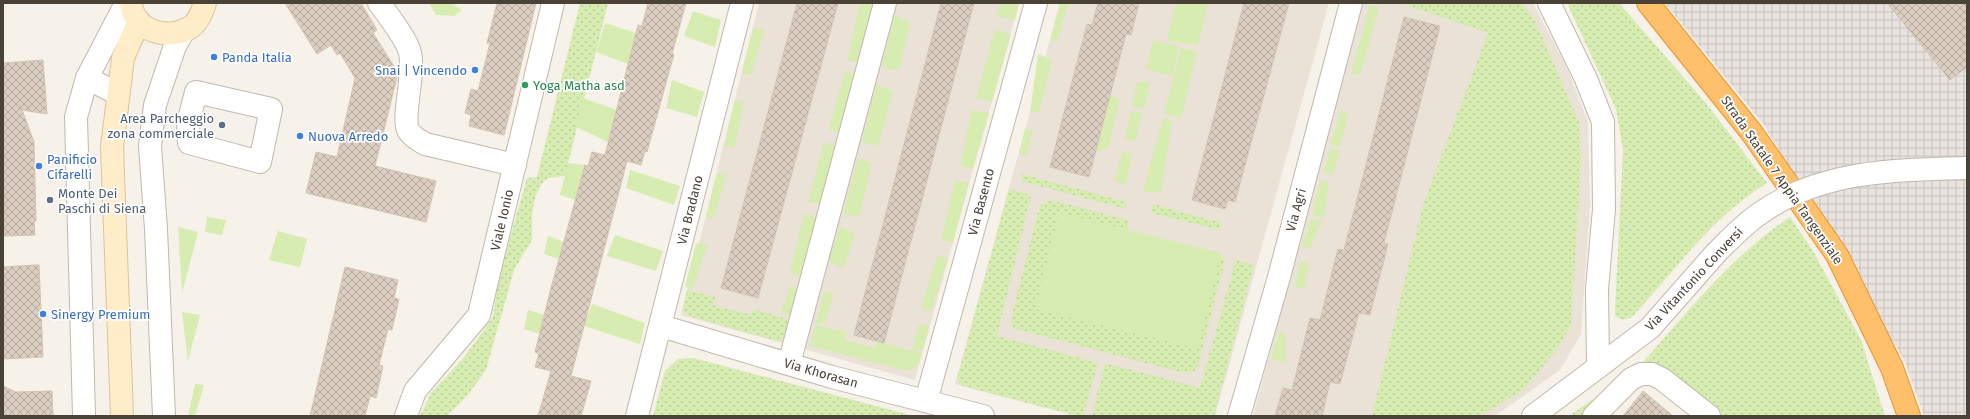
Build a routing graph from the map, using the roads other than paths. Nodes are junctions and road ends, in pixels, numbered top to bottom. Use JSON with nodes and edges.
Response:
{"nodes":[{"id":1,"x":205,"y":3,"type":"edge"},
{"id":2,"x":379,"y":3,"type":"edge"},
{"id":3,"x":554,"y":3,"type":"edge"},
{"id":4,"x":742,"y":3,"type":"edge"},
{"id":5,"x":885,"y":3,"type":"edge"},
{"id":6,"x":1036,"y":3,"type":"edge"},
{"id":7,"x":1351,"y":3,"type":"edge"},
{"id":8,"x":1548,"y":3,"type":"edge"},
{"id":9,"x":1648,"y":3,"type":"edge"},
{"id":10,"x":129,"y":16,"type":"edge"},
{"id":11,"x":184,"y":30,"type":"junction"},
{"id":12,"x":86,"y":78,"type":"junction"},
{"id":13,"x":118,"y":94,"type":"junction"},
{"id":14,"x":515,"y":165,"type":"junction"},
{"id":15,"x":1967,"y":168,"type":"edge"},
{"id":16,"x":661,"y":326,"type":"junction"},
{"id":17,"x":789,"y":364,"type":"junction"},
{"id":18,"x":1598,"y":368,"type":"junction"},
{"id":19,"x":926,"y":401,"type":"junction"},
{"id":20,"x":84,"y":416,"type":"edge"},
{"id":21,"x":122,"y":416,"type":"edge"},
{"id":22,"x":164,"y":416,"type":"edge"},
{"id":23,"x":406,"y":416,"type":"edge"},
{"id":24,"x":637,"y":416,"type":"edge"},
{"id":25,"x":983,"y":416,"type":"edge"},
{"id":26,"x":1240,"y":416,"type":"edge"},
{"id":27,"x":1534,"y":416,"type":"edge"},
{"id":28,"x":1594,"y":416,"type":"edge"},
{"id":29,"x":1709,"y":416,"type":"edge"},
{"id":30,"x":1909,"y":416,"type":"edge"}],
"edges":[{"from":1,"to":11,"type":"street"},
{"from":2,"to":14,"type":"street"},
{"from":3,"to":14,"type":"street","name":"Viale Ionio"},
{"from":4,"to":16,"type":"street","name":"Via Bradano"},
{"from":5,"to":17,"type":"street"},
{"from":6,"to":19,"type":"street","name":"Via Basento"},
{"from":7,"to":26,"type":"street","name":"Via Agri"},
{"from":8,"to":18,"type":"street"},
{"from":9,"to":30,"type":"highway","name":"Strada Statale 7 Appia Tangenziale"},
{"from":10,"to":11,"type":"street"},
{"from":10,"to":12,"type":"street"},
{"from":10,"to":13,"type":"street"},
{"from":11,"to":22,"type":"street"},
{"from":12,"to":13,"type":"street"},
{"from":12,"to":20,"type":"street"},
{"from":13,"to":21,"type":"street"},
{"from":14,"to":23,"type":"street","name":"Viale Ionio"},
{"from":15,"to":18,"type":"street","name":"Via Vitantonio Conversi","bridge":true},
{"from":16,"to":17,"type":"street","name":"Via Khorasan"},
{"from":16,"to":24,"type":"street","name":"Via Bradano"},
{"from":17,"to":19,"type":"street","name":"Via Khorasan"},
{"from":18,"to":27,"type":"street","name":"Via Vitantonio Conversi"},
{"from":19,"to":25,"type":"street","name":"Via Khorasan"},
{"from":28,"to":29,"type":"street"}]}
